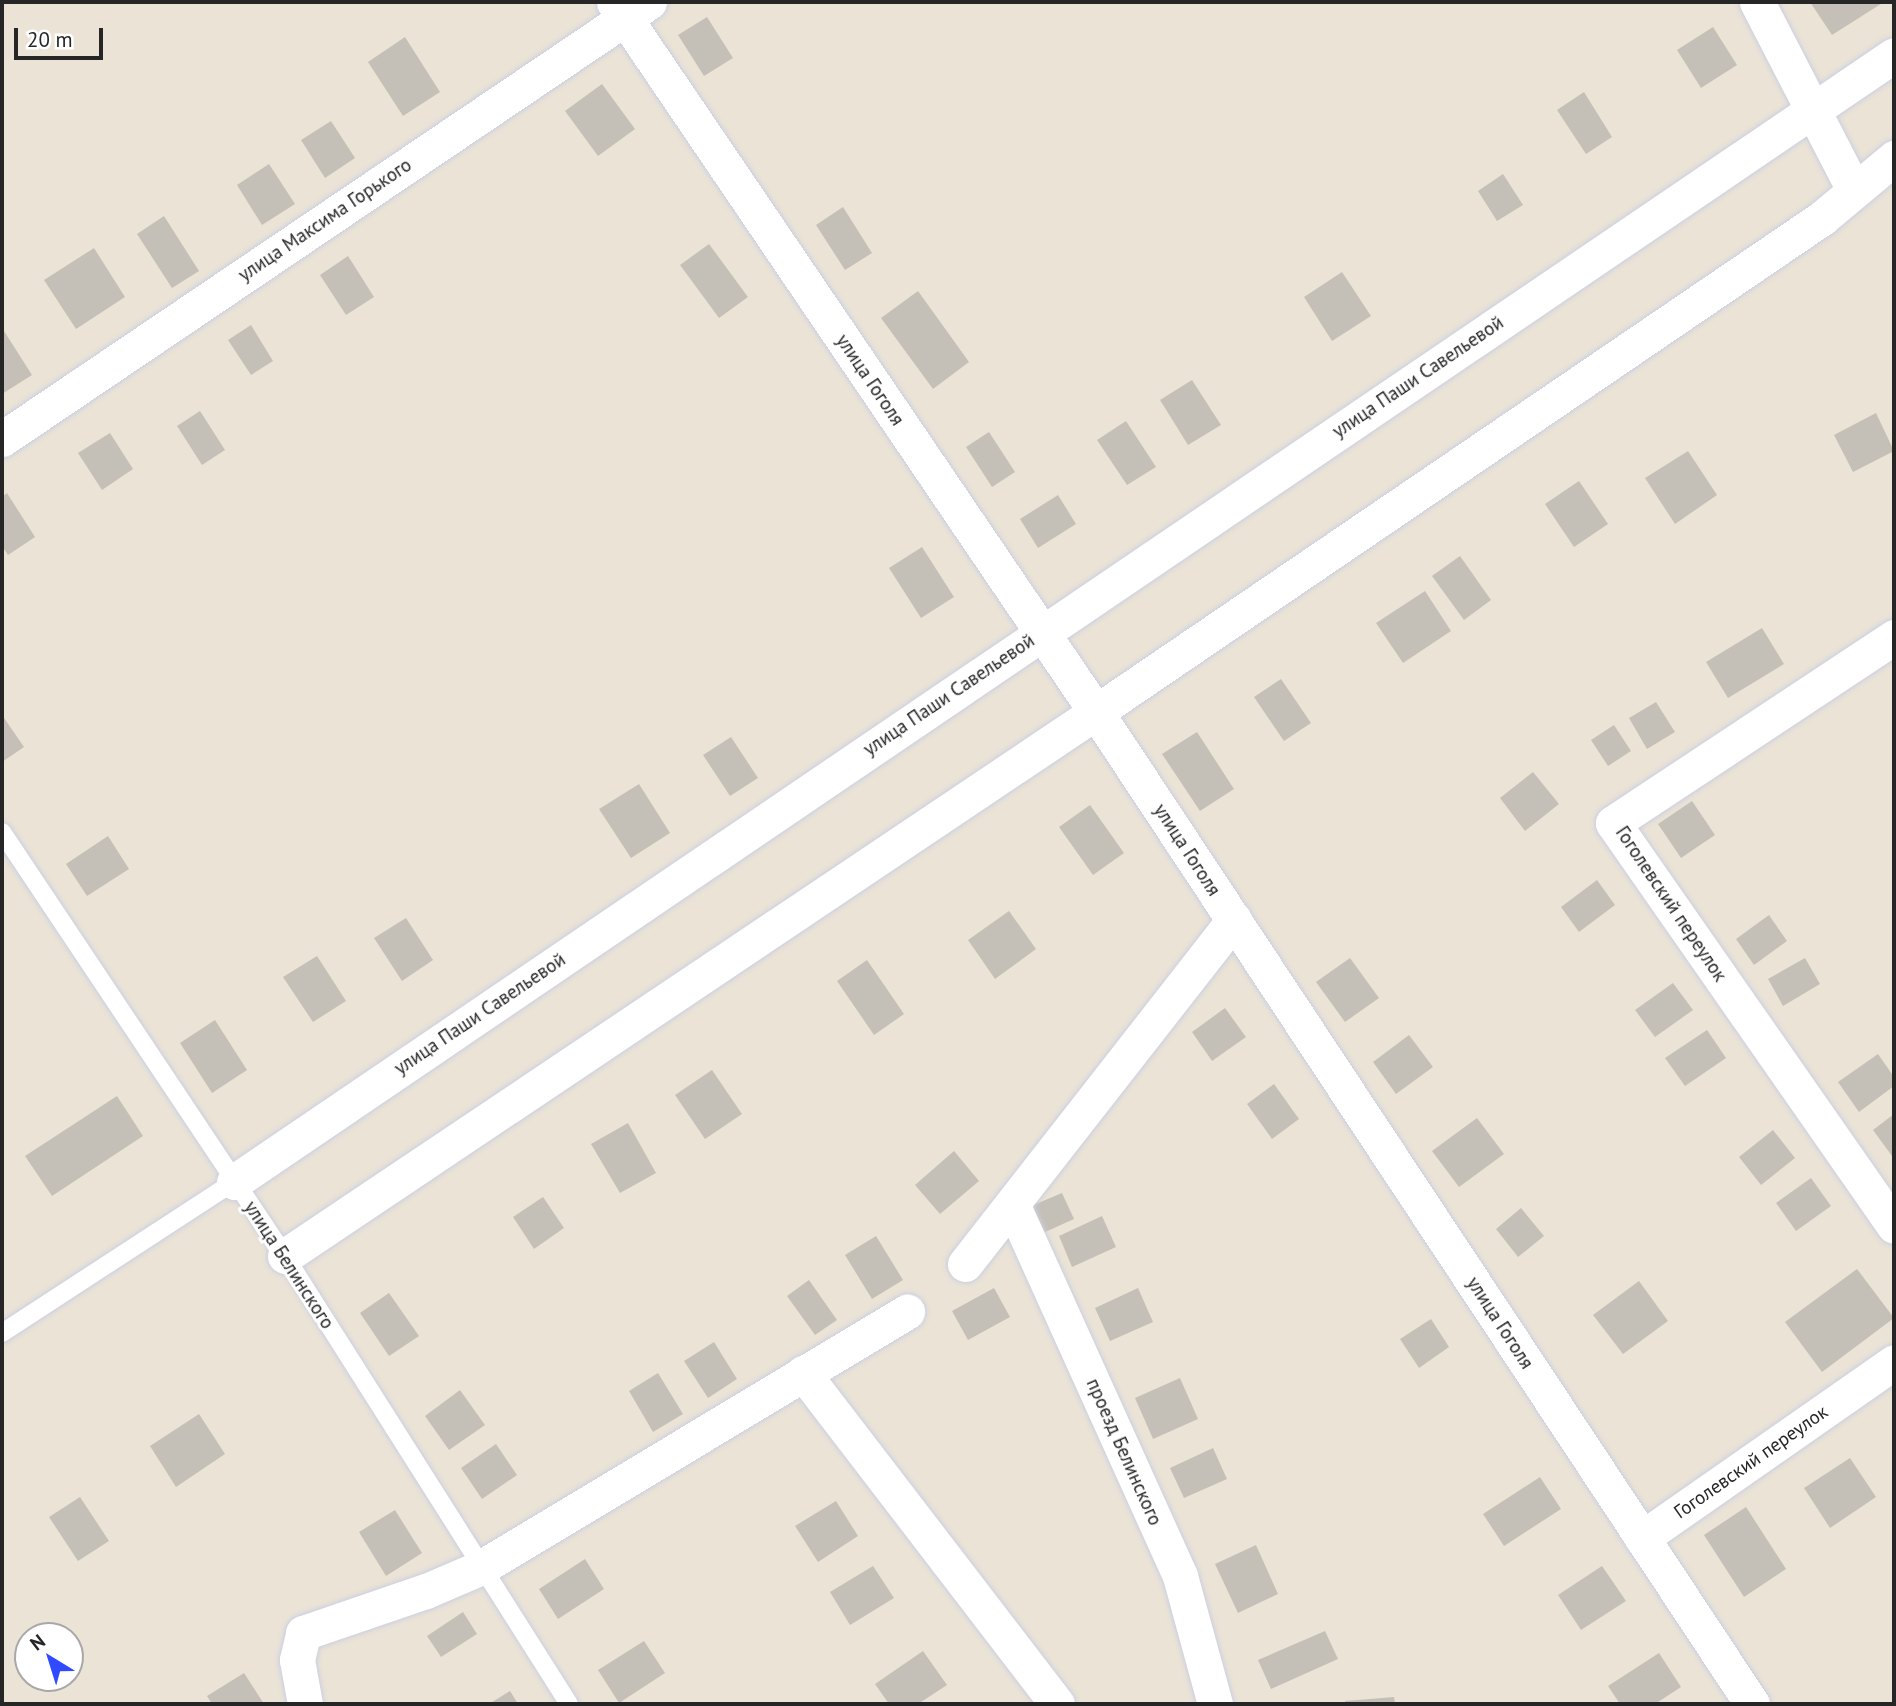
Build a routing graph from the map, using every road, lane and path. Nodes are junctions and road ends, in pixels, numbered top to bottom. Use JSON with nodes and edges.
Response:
{"nodes":[{"id":1,"x":1757,"y":2,"type":"edge"},
{"id":2,"x":629,"y":7,"type":"edge"},
{"id":3,"x":1894,"y":55,"type":"edge"},
{"id":4,"x":1810,"y":111,"type":"junction"},
{"id":5,"x":1894,"y":158,"type":"edge"},
{"id":6,"x":1854,"y":190,"type":"junction"},
{"id":7,"x":2,"y":439,"type":"edge"},
{"id":8,"x":1041,"y":632,"type":"junction"},
{"id":9,"x":1894,"y":637,"type":"edge"},
{"id":10,"x":1096,"y":712,"type":"junction"},
{"id":11,"x":2,"y":832,"type":"edge"},
{"id":12,"x":1234,"y":920,"type":"junction"},
{"id":13,"x":234,"y":1182,"type":"junction"},
{"id":14,"x":1013,"y":1206,"type":"junction"},
{"id":15,"x":1894,"y":1226,"type":"edge"},
{"id":16,"x":285,"y":1256,"type":"junction"},
{"id":17,"x":965,"y":1264,"type":"dead end"},
{"id":18,"x":907,"y":1312,"type":"dead end"},
{"id":19,"x":2,"y":1333,"type":"edge"},
{"id":20,"x":1894,"y":1363,"type":"edge"},
{"id":21,"x":803,"y":1373,"type":"junction"},
{"id":22,"x":1642,"y":1538,"type":"junction"},
{"id":23,"x":482,"y":1567,"type":"junction"},
{"id":24,"x":305,"y":1704,"type":"edge"},
{"id":25,"x":569,"y":1704,"type":"edge"},
{"id":26,"x":1057,"y":1704,"type":"edge"},
{"id":27,"x":1215,"y":1704,"type":"edge"},
{"id":28,"x":1752,"y":1704,"type":"edge"}],
"edges":[{"from":1,"to":4,"type":"street"},
{"from":2,"to":7,"type":"street","name":"улица Максима Горького"},
{"from":2,"to":8,"type":"street","name":"улица Гоголя"},
{"from":3,"to":4,"type":"street","name":"улица Паши Савельевой"},
{"from":4,"to":6,"type":"street"},
{"from":4,"to":8,"type":"street","name":"улица Паши Савельевой"},
{"from":5,"to":6,"type":"street"},
{"from":6,"to":10,"type":"street"},
{"from":8,"to":10,"type":"street","name":"улица Гоголя"},
{"from":8,"to":13,"type":"street","name":"улица Паши Савельевой"},
{"from":9,"to":15,"type":"street","name":"Гоголевский переулок"},
{"from":10,"to":12,"type":"street","name":"улица Гоголя"},
{"from":10,"to":16,"type":"street"},
{"from":11,"to":13,"type":"lane","name":"улица Белинского"},
{"from":12,"to":14,"type":"street"},
{"from":12,"to":22,"type":"street","name":"улица Гоголя"},
{"from":13,"to":16,"type":"lane","name":"улица Белинского"},
{"from":13,"to":19,"type":"lane","name":"улица Паши Савельевой"},
{"from":14,"to":17,"type":"street"},
{"from":14,"to":27,"type":"street","name":"проезд Белинского"},
{"from":16,"to":23,"type":"lane","name":"улица Белинского"},
{"from":18,"to":21,"type":"street"},
{"from":20,"to":22,"type":"street","name":"Гоголевский переулок"},
{"from":21,"to":23,"type":"street"},
{"from":21,"to":26,"type":"street"},
{"from":22,"to":28,"type":"street","name":"улица Гоголя"},
{"from":23,"to":24,"type":"street"},
{"from":23,"to":25,"type":"lane","name":"улица Белинского"}]}
